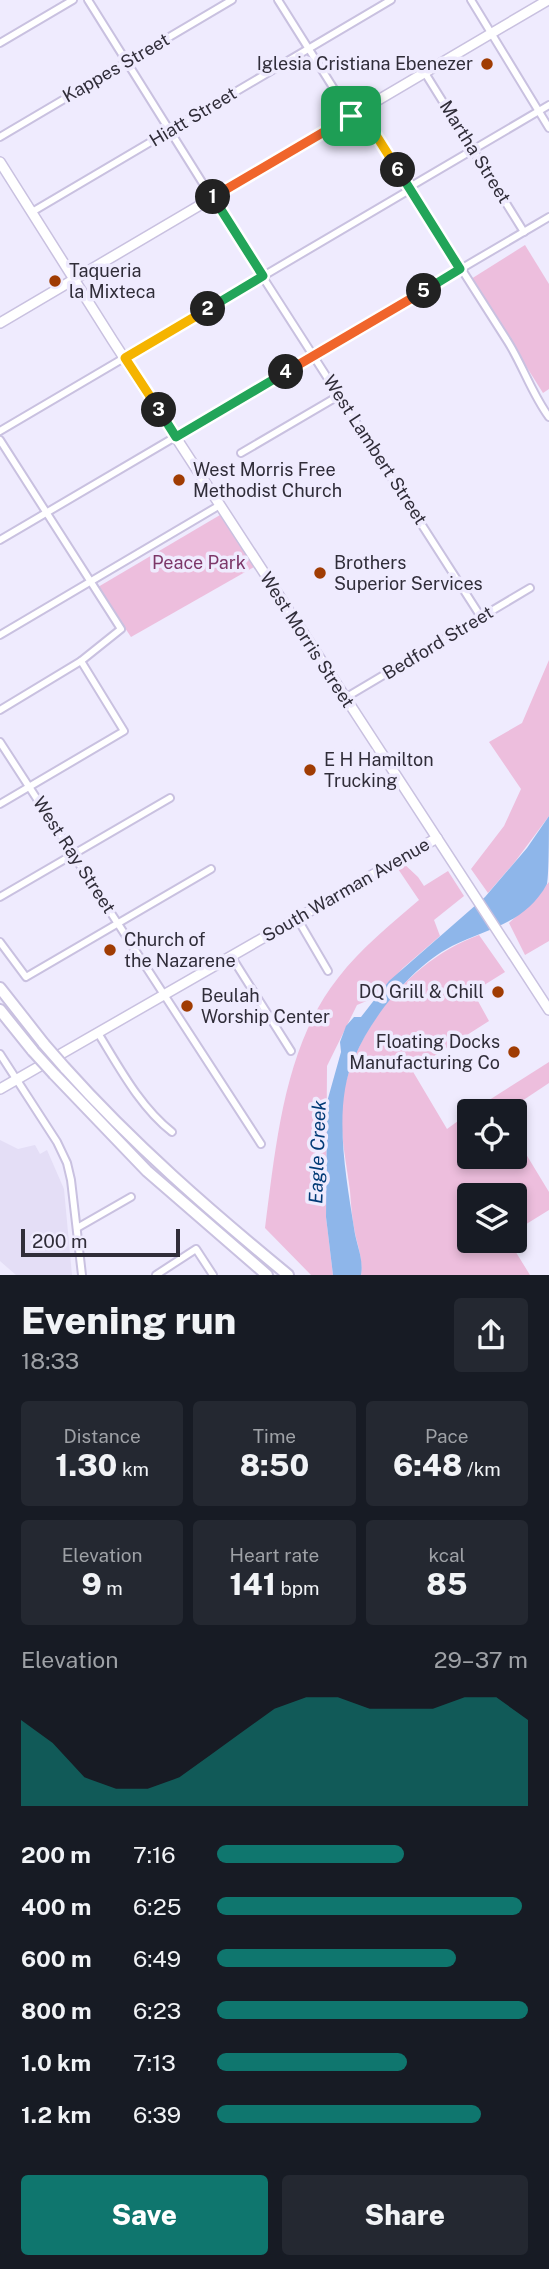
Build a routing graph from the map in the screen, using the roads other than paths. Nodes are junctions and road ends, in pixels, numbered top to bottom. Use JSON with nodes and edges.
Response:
{"nodes":[{"id":1,"x":74,"y":0,"type":"edge"},
{"id":2,"x":88,"y":0,"type":"edge"},
{"id":3,"x":232,"y":0,"type":"edge"},
{"id":4,"x":278,"y":0,"type":"edge"},
{"id":5,"x":391,"y":0,"type":"edge"},
{"id":6,"x":471,"y":0,"type":"edge"},
{"id":7,"x":548,"y":0,"type":"edge"},
{"id":8,"x":491,"y":33,"type":"junction"},
{"id":9,"x":0,"y":43,"type":"edge"},
{"id":10,"x":309,"y":48,"type":"junction"},
{"id":11,"x":127,"y":62,"type":"junction"},
{"id":12,"x":425,"y":73,"type":"junction"},
{"id":13,"x":549,"y":105,"type":"edge"},
{"id":14,"x":360,"y":110,"type":"junction"},
{"id":15,"x":538,"y":111,"type":"junction"},
{"id":16,"x":351,"y":116,"type":"junction"},
{"id":17,"x":549,"y":128,"type":"edge"},
{"id":18,"x":170,"y":131,"type":"junction"},
{"id":19,"x":0,"y":137,"type":"edge"},
{"id":20,"x":473,"y":150,"type":"junction"},
{"id":21,"x":0,"y":162,"type":"edge"},
{"id":22,"x":410,"y":188,"type":"junction"},
{"id":23,"x":212,"y":198,"type":"junction"},
{"id":24,"x":32,"y":212,"type":"junction"},
{"id":25,"x":549,"y":217,"type":"edge"},
{"id":26,"x":524,"y":232,"type":"junction"},
{"id":27,"x":460,"y":269,"type":"junction"},
{"id":28,"x":263,"y":276,"type":"junction"},
{"id":29,"x":74,"y":279,"type":"junction"},
{"id":30,"x":1,"y":320,"type":"edge"},
{"id":31,"x":314,"y":355,"type":"junction"},
{"id":32,"x":125,"y":358,"type":"junction"},
{"id":33,"x":340,"y":395,"type":"junction"},
{"id":34,"x":549,"y":417,"type":"edge"},
{"id":35,"x":0,"y":431,"type":"edge"},
{"id":36,"x":176,"y":437,"type":"junction"},
{"id":37,"x":0,"y":440,"type":"edge"},
{"id":38,"x":242,"y":453,"type":"dead end"},
{"id":39,"x":220,"y":505,"type":"junction"},
{"id":40,"x":47,"y":513,"type":"junction"},
{"id":41,"x":0,"y":540,"type":"edge"},
{"id":42,"x":92,"y":581,"type":"junction"},
{"id":43,"x":530,"y":588,"type":"dead end"},
{"id":44,"x":481,"y":617,"type":"junction"},
{"id":45,"x":0,"y":635,"type":"edge"},
{"id":46,"x":81,"y":661,"type":"junction"},
{"id":47,"x":345,"y":698,"type":"junction"},
{"id":48,"x":0,"y":710,"type":"edge"},
{"id":49,"x":0,"y":742,"type":"edge"},
{"id":50,"x":29,"y":787,"type":"junction"},
{"id":51,"x":170,"y":798,"type":"dead end"},
{"id":52,"x":0,"y":804,"type":"edge"},
{"id":53,"x":437,"y":838,"type":"junction"},
{"id":54,"x":73,"y":855,"type":"junction"},
{"id":55,"x":211,"y":869,"type":"dead end"},
{"id":56,"x":0,"y":897,"type":"edge"},
{"id":57,"x":297,"y":918,"type":"junction"},
{"id":58,"x":118,"y":924,"type":"junction"},
{"id":59,"x":0,"y":942,"type":"edge"},
{"id":60,"x":231,"y":956,"type":"junction"},
{"id":61,"x":328,"y":971,"type":"dead end"},
{"id":62,"x":0,"y":988,"type":"edge"},
{"id":63,"x":164,"y":994,"type":"junction"},
{"id":64,"x":0,"y":1010,"type":"edge"},
{"id":65,"x":549,"y":1010,"type":"edge"},
{"id":66,"x":98,"y":1033,"type":"junction"},
{"id":67,"x":291,"y":1051,"type":"dead end"},
{"id":68,"x":0,"y":1055,"type":"edge"},
{"id":69,"x":16,"y":1080,"type":"junction"},
{"id":70,"x":0,"y":1090,"type":"edge"},
{"id":71,"x":172,"y":1132,"type":"dead end"},
{"id":72,"x":261,"y":1144,"type":"dead end"},
{"id":73,"x":131,"y":1197,"type":"dead end"},
{"id":74,"x":77,"y":1228,"type":"junction"},
{"id":75,"x":82,"y":1275,"type":"edge"},
{"id":76,"x":156,"y":1275,"type":"edge"},
{"id":77,"x":213,"y":1275,"type":"edge"},
{"id":78,"x":267,"y":1275,"type":"edge"},
{"id":79,"x":288,"y":1275,"type":"edge"}],
"edges":[{"from":1,"to":9,"type":"street"},
{"from":2,"to":11,"type":"street","name":"West Lambert Street"},
{"from":3,"to":11,"type":"street","name":"Kappes Street"},
{"from":4,"to":10,"type":"street"},
{"from":5,"to":10,"type":"street","name":"Hiatt Street"},
{"from":6,"to":8,"type":"street"},
{"from":7,"to":8,"type":"main road"},
{"from":8,"to":12,"type":"main road"},
{"from":8,"to":15,"type":"street"},
{"from":10,"to":16,"type":"street"},
{"from":10,"to":18,"type":"street","name":"Hiatt Street"},
{"from":11,"to":18,"type":"street","name":"West Lambert Street"},
{"from":11,"to":19,"type":"street","name":"Kappes Street"},
{"from":12,"to":14,"type":"main road"},
{"from":12,"to":20,"type":"street","name":"Martha Street"},
{"from":13,"to":15,"type":"street"},
{"from":14,"to":16,"type":"main road"},
{"from":14,"to":22,"type":"street"},
{"from":15,"to":17,"type":"street"},
{"from":15,"to":20,"type":"street"},
{"from":16,"to":23,"type":"main road"},
{"from":18,"to":23,"type":"street","name":"West Lambert Street"},
{"from":18,"to":24,"type":"street","name":"Hiatt Street"},
{"from":20,"to":22,"type":"street"},
{"from":20,"to":26,"type":"street","name":"Martha Street"},
{"from":21,"to":24,"type":"main road","name":"West Morris Street"},
{"from":22,"to":27,"type":"street"},
{"from":22,"to":28,"type":"street"},
{"from":23,"to":28,"type":"street","name":"West Lambert Street"},
{"from":23,"to":29,"type":"main road"},
{"from":24,"to":29,"type":"main road","name":"West Morris Street"},
{"from":25,"to":26,"type":"street"},
{"from":26,"to":27,"type":"street"},
{"from":27,"to":31,"type":"street"},
{"from":27,"to":34,"type":"street"},
{"from":28,"to":31,"type":"street","name":"West Lambert Street"},
{"from":28,"to":32,"type":"street"},
{"from":29,"to":30,"type":"main road"},
{"from":29,"to":32,"type":"main road","name":"West Morris Street"},
{"from":31,"to":33,"type":"street","name":"West Lambert Street"},
{"from":31,"to":36,"type":"street"},
{"from":32,"to":35,"type":"street"},
{"from":32,"to":36,"type":"main road","name":"West Morris Street"},
{"from":33,"to":38,"type":"street"},
{"from":33,"to":44,"type":"street","name":"West Lambert Street"},
{"from":36,"to":39,"type":"main road","name":"West Morris Street"},
{"from":36,"to":40,"type":"street"},
{"from":37,"to":40,"type":"street"},
{"from":39,"to":42,"type":"street"},
{"from":39,"to":47,"type":"main road","name":"West Morris Street"},
{"from":40,"to":41,"type":"street"},
{"from":40,"to":42,"type":"street"},
{"from":42,"to":45,"type":"street"},
{"from":42,"to":46,"type":"street"},
{"from":43,"to":44,"type":"street","name":"Bedford Street"},
{"from":44,"to":47,"type":"street","name":"Bedford Street"},
{"from":46,"to":48,"type":"street"},
{"from":46,"to":50,"type":"street"},
{"from":47,"to":53,"type":"main road","name":"West Morris Street"},
{"from":49,"to":50,"type":"street","name":"West Ray Street"},
{"from":50,"to":52,"type":"street"},
{"from":50,"to":54,"type":"street","name":"West Ray Street"},
{"from":51,"to":54,"type":"street"},
{"from":53,"to":57,"type":"main road","name":"South Warman Avenue"},
{"from":53,"to":65,"type":"main road","name":"West Morris Street"},
{"from":54,"to":56,"type":"street"},
{"from":54,"to":58,"type":"street","name":"West Ray Street"},
{"from":55,"to":58,"type":"street"},
{"from":57,"to":60,"type":"main road","name":"South Warman Avenue"},
{"from":57,"to":61,"type":"street"},
{"from":58,"to":59,"type":"street"},
{"from":58,"to":63,"type":"street","name":"West Ray Street"},
{"from":60,"to":63,"type":"main road","name":"South Warman Avenue"},
{"from":60,"to":67,"type":"street"},
{"from":62,"to":79,"type":"highway","bridge":true},
{"from":63,"to":66,"type":"main road","name":"South Warman Avenue"},
{"from":63,"to":72,"type":"street","name":"West Ray Street"},
{"from":64,"to":78,"type":"highway","bridge":true},
{"from":66,"to":69,"type":"main road","name":"South Warman Avenue"},
{"from":66,"to":71,"type":"street"},
{"from":68,"to":69,"type":"street"},
{"from":69,"to":70,"type":"main road","name":"South Warman Avenue"},
{"from":69,"to":74,"type":"street"},
{"from":73,"to":74,"type":"street"},
{"from":74,"to":75,"type":"street"},
{"from":76,"to":77,"type":"street"}]}
